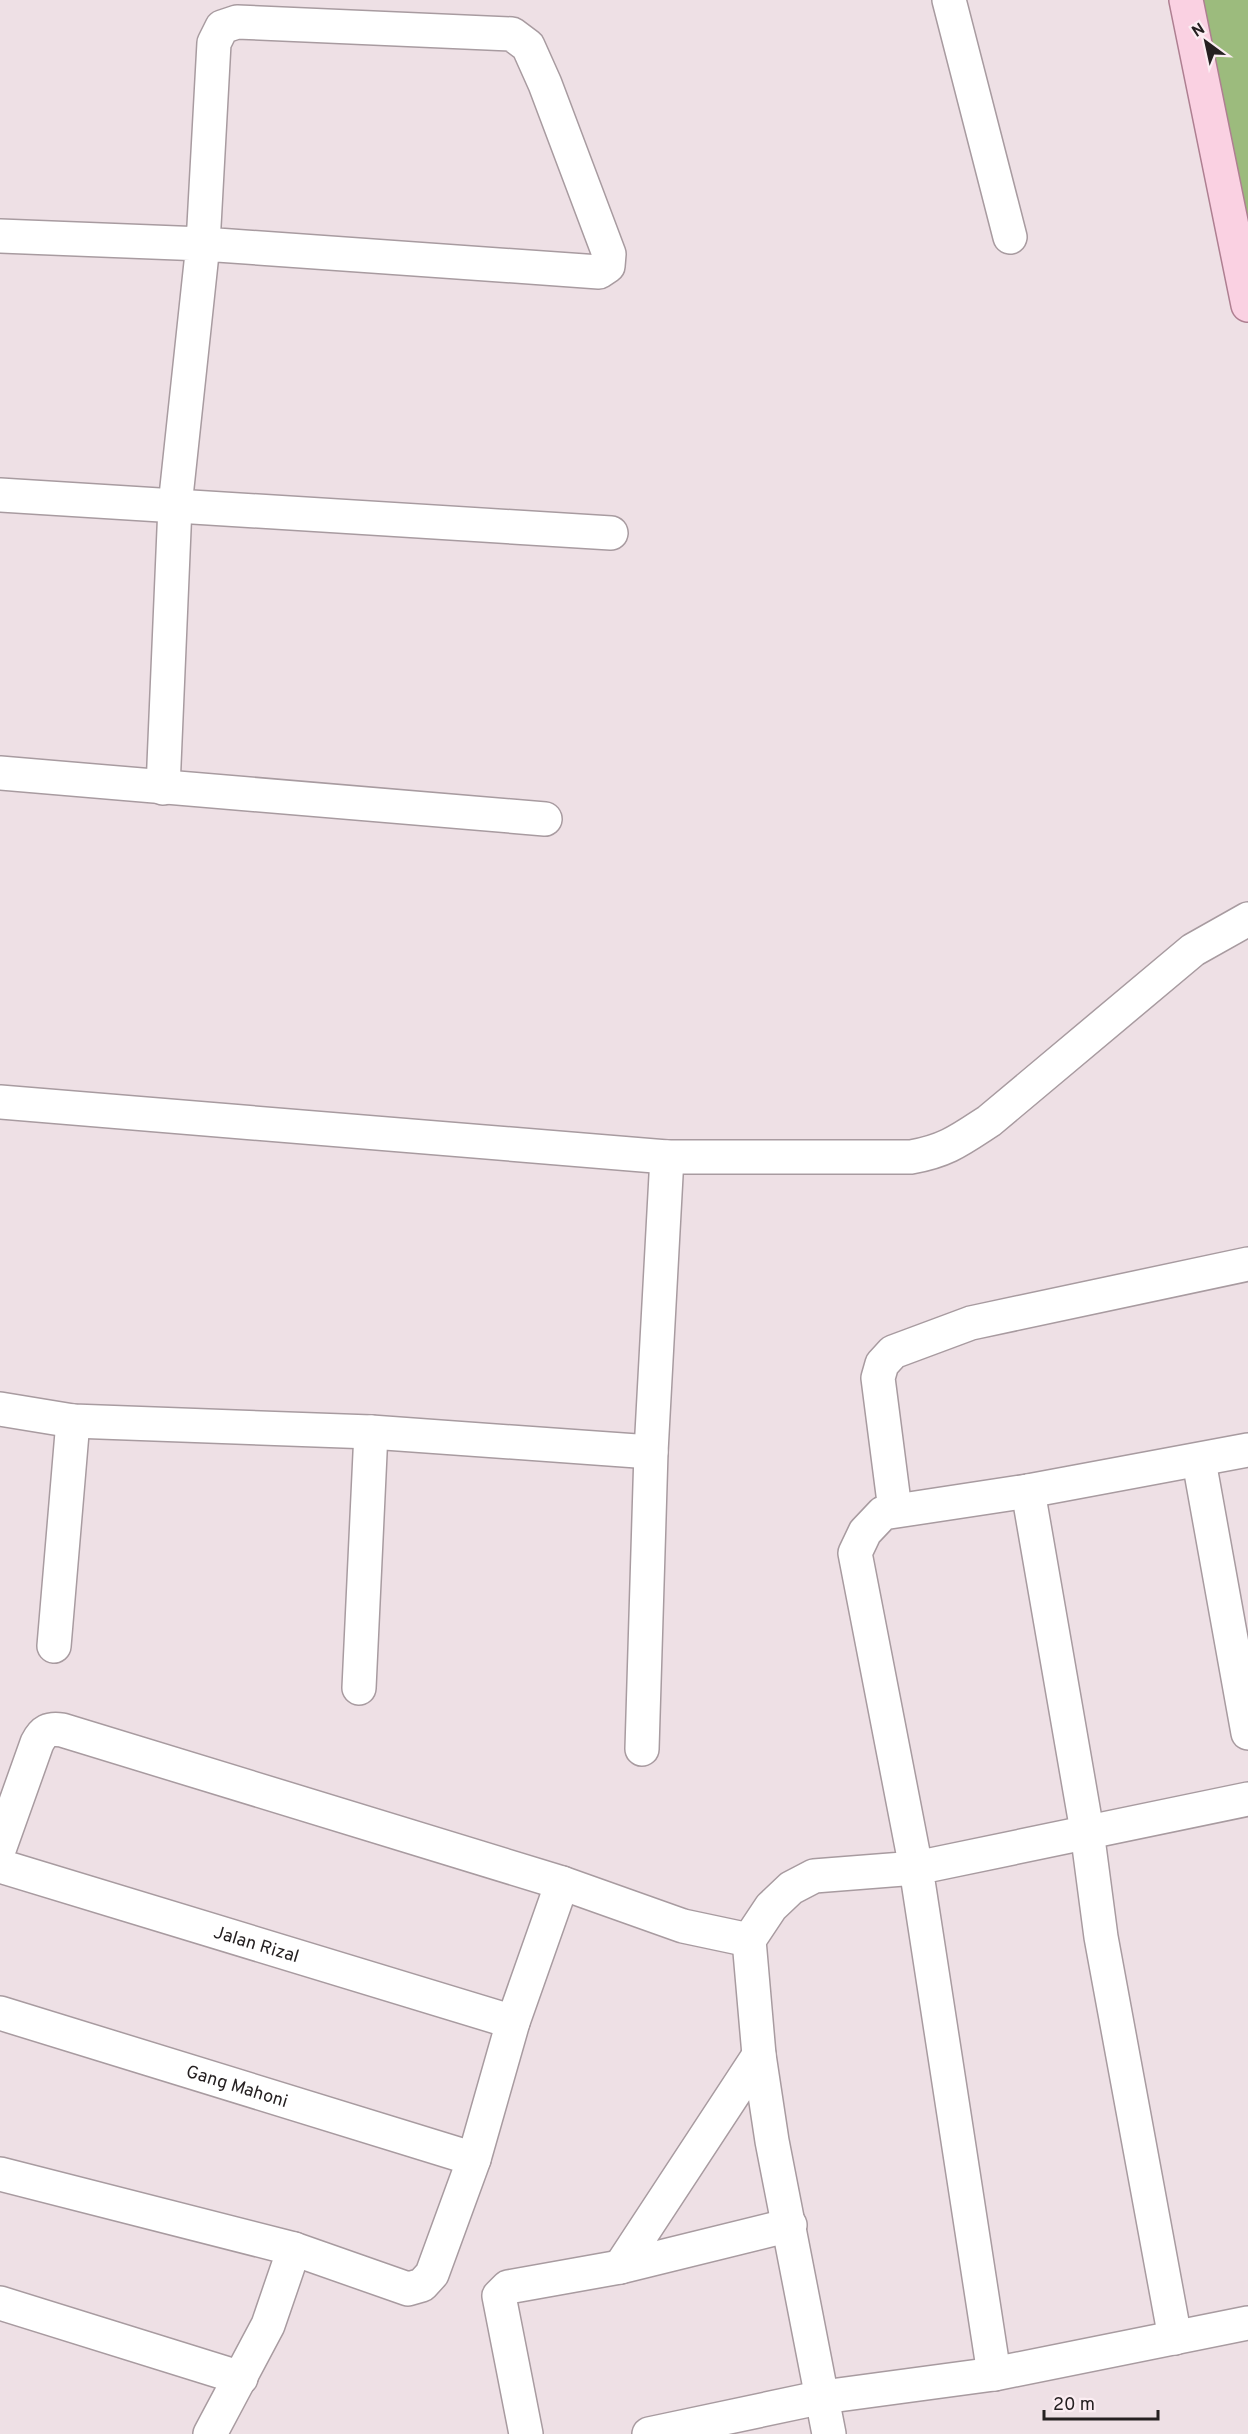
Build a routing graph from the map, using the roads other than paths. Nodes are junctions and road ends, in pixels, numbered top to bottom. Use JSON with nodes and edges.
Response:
{"nodes":[{"id":1,"x":949,"y":0,"type":"edge"},
{"id":2,"x":1186,"y":0,"type":"edge"},
{"id":3,"x":0,"y":236,"type":"edge"},
{"id":4,"x":1010,"y":237,"type":"dead end"},
{"id":5,"x":203,"y":244,"type":"junction"},
{"id":6,"x":1248,"y":305,"type":"edge"},
{"id":7,"x":0,"y":495,"type":"edge"},
{"id":8,"x":175,"y":506,"type":"junction"},
{"id":9,"x":611,"y":533,"type":"dead end"},
{"id":10,"x":0,"y":773,"type":"edge"},
{"id":11,"x":163,"y":788,"type":"junction"},
{"id":12,"x":545,"y":819,"type":"dead end"},
{"id":13,"x":1248,"y":919,"type":"edge"},
{"id":14,"x":0,"y":1102,"type":"edge"},
{"id":15,"x":667,"y":1157,"type":"junction"},
{"id":16,"x":1248,"y":1264,"type":"edge"},
{"id":17,"x":0,"y":1409,"type":"edge"},
{"id":18,"x":73,"y":1421,"type":"junction"},
{"id":19,"x":371,"y":1432,"type":"junction"},
{"id":20,"x":1248,"y":1450,"type":"edge"},
{"id":21,"x":651,"y":1452,"type":"junction"},
{"id":22,"x":1199,"y":1461,"type":"junction"},
{"id":23,"x":1028,"y":1491,"type":"junction"},
{"id":24,"x":895,"y":1510,"type":"junction"},
{"id":25,"x":54,"y":1646,"type":"dead end"},
{"id":26,"x":359,"y":1688,"type":"dead end"},
{"id":27,"x":1248,"y":1733,"type":"edge"},
{"id":28,"x":642,"y":1749,"type":"dead end"},
{"id":29,"x":1248,"y":1799,"type":"edge"},
{"id":30,"x":1087,"y":1831,"type":"junction"},
{"id":31,"x":0,"y":1847,"type":"edge"},
{"id":32,"x":0,"y":1866,"type":"edge"},
{"id":33,"x":916,"y":1868,"type":"junction"},
{"id":34,"x":562,"y":1883,"type":"junction"},
{"id":35,"x":741,"y":1938,"type":"junction"},
{"id":36,"x":0,"y":2013,"type":"edge"},
{"id":37,"x":513,"y":2022,"type":"junction"},
{"id":38,"x":759,"y":2055,"type":"junction"},
{"id":39,"x":474,"y":2159,"type":"junction"},
{"id":40,"x":0,"y":2174,"type":"edge"},
{"id":41,"x":790,"y":2225,"type":"junction"},
{"id":42,"x":294,"y":2249,"type":"junction"},
{"id":43,"x":620,"y":2267,"type":"junction"},
{"id":44,"x":0,"y":2303,"type":"edge"},
{"id":45,"x":1248,"y":2323,"type":"edge"},
{"id":46,"x":1175,"y":2338,"type":"junction"},
{"id":47,"x":994,"y":2374,"type":"junction"},
{"id":48,"x":241,"y":2378,"type":"junction"},
{"id":49,"x":823,"y":2397,"type":"junction"},
{"id":50,"x":210,"y":2434,"type":"edge"},
{"id":51,"x":526,"y":2434,"type":"edge"},
{"id":52,"x":649,"y":2434,"type":"edge"},
{"id":53,"x":829,"y":2434,"type":"edge"}],
"edges":[{"from":1,"to":4,"type":"street"},
{"from":2,"to":6,"type":"main road"},
{"from":3,"to":5,"type":"street"},
{"from":5,"to":5,"type":"street"},
{"from":5,"to":8,"type":"street"},
{"from":7,"to":8,"type":"street"},
{"from":8,"to":9,"type":"street"},
{"from":8,"to":11,"type":"street"},
{"from":10,"to":11,"type":"street"},
{"from":11,"to":12,"type":"street"},
{"from":13,"to":15,"type":"street"},
{"from":14,"to":15,"type":"street"},
{"from":15,"to":21,"type":"street"},
{"from":16,"to":24,"type":"street"},
{"from":17,"to":18,"type":"street"},
{"from":18,"to":19,"type":"street"},
{"from":18,"to":25,"type":"street"},
{"from":19,"to":21,"type":"street"},
{"from":19,"to":26,"type":"street"},
{"from":20,"to":22,"type":"street"},
{"from":21,"to":28,"type":"street"},
{"from":22,"to":23,"type":"street"},
{"from":22,"to":27,"type":"street"},
{"from":23,"to":24,"type":"street"},
{"from":23,"to":30,"type":"street"},
{"from":24,"to":33,"type":"street"},
{"from":29,"to":30,"type":"street"},
{"from":30,"to":33,"type":"street"},
{"from":30,"to":46,"type":"street"},
{"from":31,"to":34,"type":"street"},
{"from":32,"to":37,"type":"street","name":"Jalan Rizal"},
{"from":33,"to":35,"type":"street"},
{"from":33,"to":47,"type":"street"},
{"from":34,"to":35,"type":"street"},
{"from":34,"to":37,"type":"street"},
{"from":35,"to":38,"type":"street"},
{"from":36,"to":39,"type":"street","name":"Gang Mahoni"},
{"from":37,"to":39,"type":"street"},
{"from":38,"to":41,"type":"street"},
{"from":38,"to":43,"type":"street"},
{"from":39,"to":42,"type":"street"},
{"from":40,"to":42,"type":"street"},
{"from":41,"to":43,"type":"street"},
{"from":41,"to":49,"type":"street"},
{"from":42,"to":48,"type":"street"},
{"from":43,"to":51,"type":"street"},
{"from":44,"to":48,"type":"street"},
{"from":45,"to":46,"type":"street"},
{"from":46,"to":47,"type":"street"},
{"from":47,"to":49,"type":"street"},
{"from":48,"to":50,"type":"street"},
{"from":49,"to":52,"type":"street"},
{"from":49,"to":53,"type":"street"}]}
